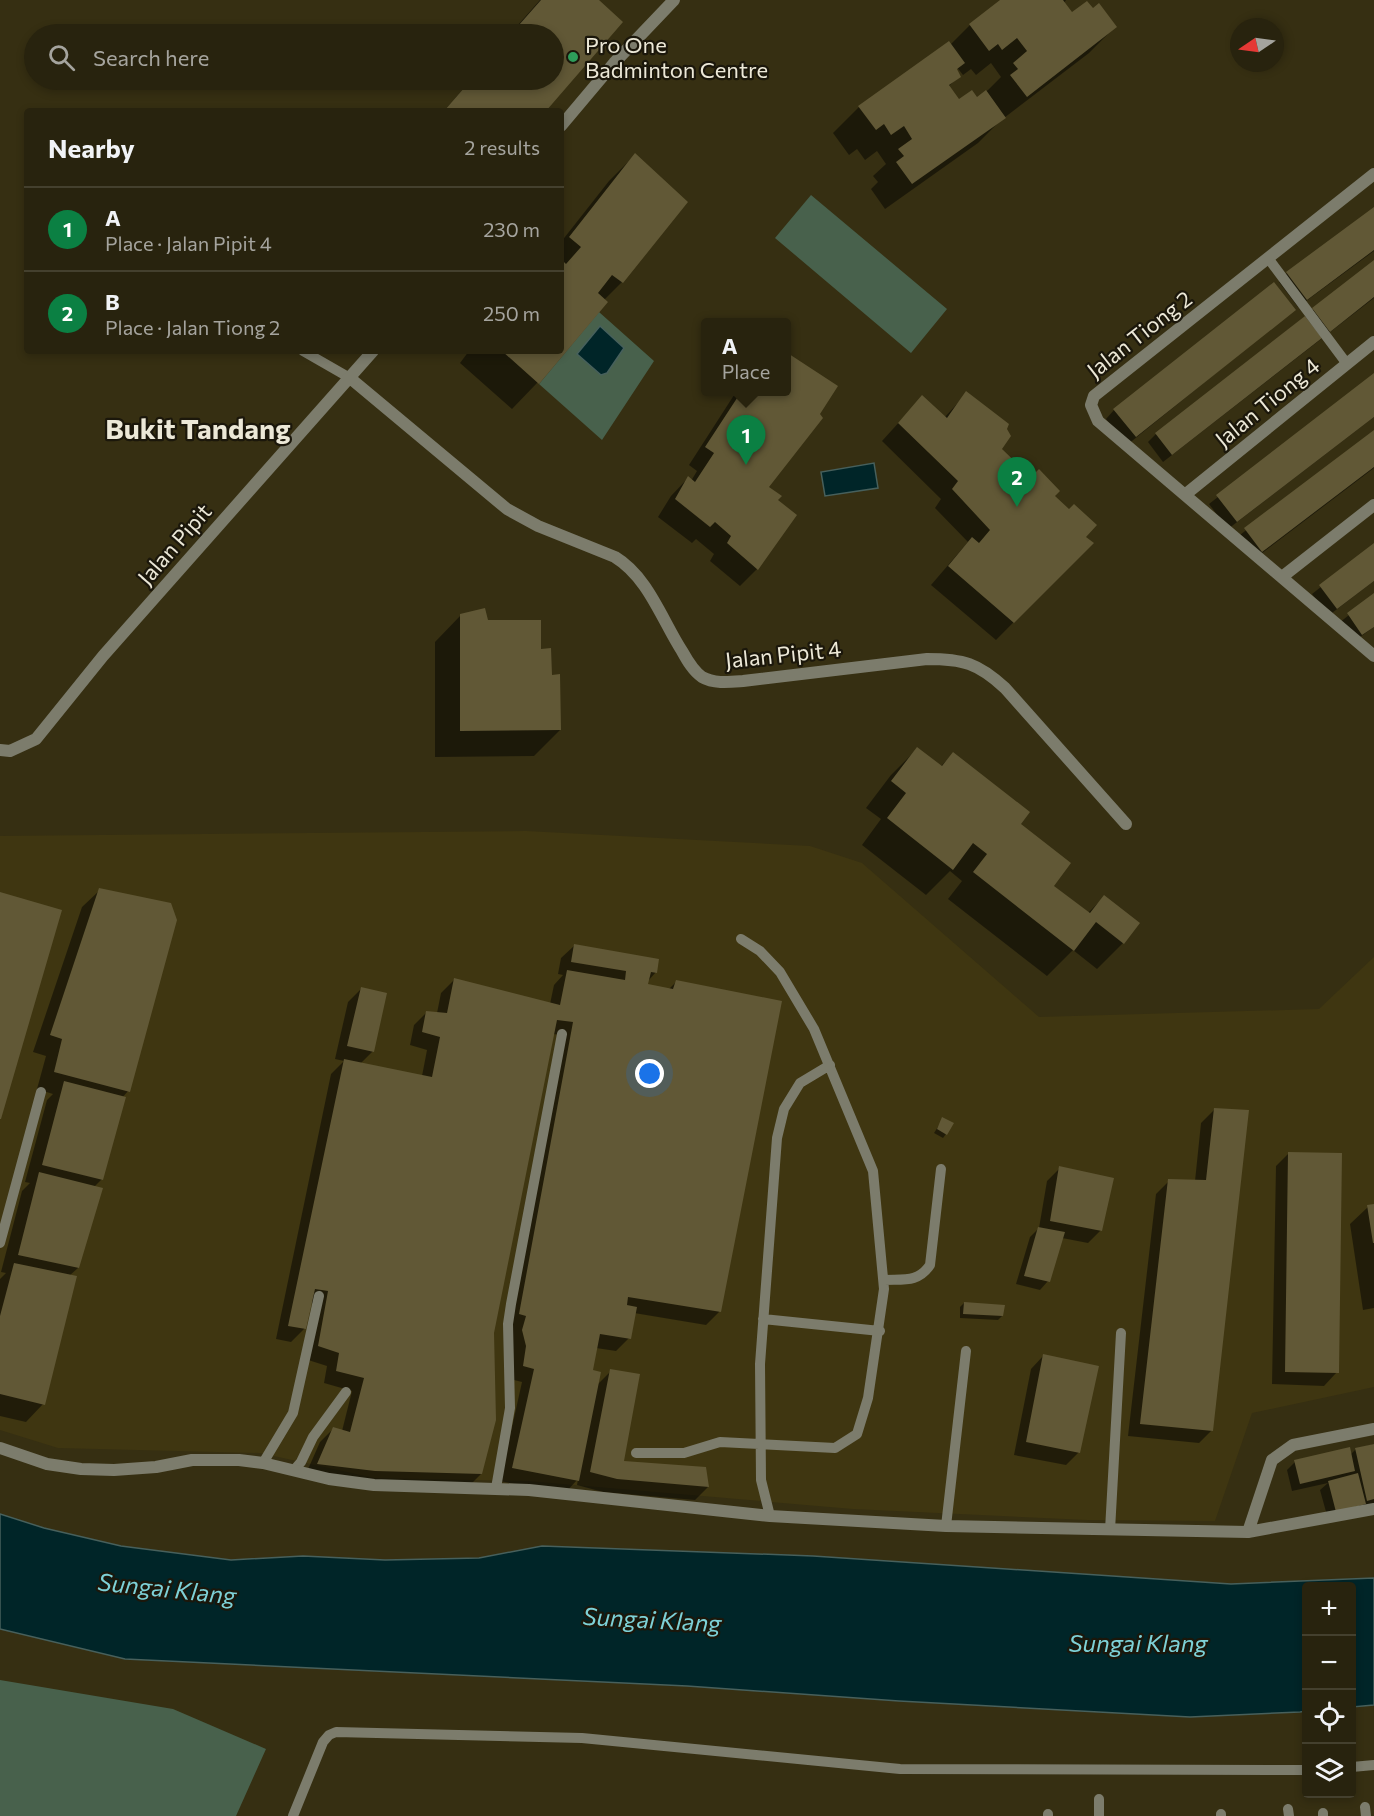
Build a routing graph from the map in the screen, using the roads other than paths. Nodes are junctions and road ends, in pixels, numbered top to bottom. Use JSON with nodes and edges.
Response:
{"nodes":[{"id":1,"x":674,"y":0,"type":"edge"},
{"id":2,"x":564,"y":122,"type":"edge"},
{"id":3,"x":1374,"y":174,"type":"edge"},
{"id":4,"x":1268,"y":258,"type":"junction"},
{"id":5,"x":1372,"y":347,"type":"edge"},
{"id":6,"x":308,"y":354,"type":"edge"},
{"id":7,"x":370,"y":354,"type":"edge"},
{"id":8,"x":1347,"y":364,"type":"junction"},
{"id":9,"x":350,"y":378,"type":"junction"},
{"id":10,"x":1186,"y":494,"type":"junction"},
{"id":11,"x":1374,"y":505,"type":"edge"},
{"id":12,"x":1282,"y":577,"type":"junction"},
{"id":13,"x":1374,"y":656,"type":"edge"},
{"id":14,"x":0,"y":750,"type":"edge"},
{"id":15,"x":1126,"y":824,"type":"dead end"},
{"id":16,"x":741,"y":939,"type":"dead end"},
{"id":17,"x":562,"y":1034,"type":"dead end"},
{"id":18,"x":830,"y":1065,"type":"junction"},
{"id":19,"x":41,"y":1092,"type":"dead end"},
{"id":20,"x":941,"y":1169,"type":"dead end"},
{"id":21,"x":0,"y":1242,"type":"edge"},
{"id":22,"x":884,"y":1280,"type":"junction"},
{"id":23,"x":319,"y":1296,"type":"dead end"},
{"id":24,"x":763,"y":1319,"type":"junction"},
{"id":25,"x":880,"y":1331,"type":"junction"},
{"id":26,"x":1121,"y":1333,"type":"dead end"},
{"id":27,"x":966,"y":1351,"type":"dead end"},
{"id":28,"x":346,"y":1392,"type":"dead end"},
{"id":29,"x":1374,"y":1429,"type":"edge"},
{"id":30,"x":760,"y":1445,"type":"junction"},
{"id":31,"x":0,"y":1448,"type":"edge"},
{"id":32,"x":636,"y":1453,"type":"dead end"},
{"id":33,"x":263,"y":1463,"type":"junction"},
{"id":34,"x":294,"y":1470,"type":"junction"},
{"id":35,"x":496,"y":1488,"type":"junction"},
{"id":36,"x":1374,"y":1509,"type":"edge"},
{"id":37,"x":770,"y":1516,"type":"junction"},
{"id":38,"x":946,"y":1526,"type":"junction"},
{"id":39,"x":1110,"y":1530,"type":"junction"},
{"id":40,"x":1248,"y":1532,"type":"junction"},
{"id":41,"x":1374,"y":1765,"type":"edge"},
{"id":42,"x":1356,"y":1767,"type":"edge"},
{"id":43,"x":1302,"y":1770,"type":"edge"},
{"id":44,"x":1099,"y":1799,"type":"dead end"},
{"id":45,"x":293,"y":1816,"type":"edge"},
{"id":46,"x":1099,"y":1816,"type":"edge"}],
"edges":[{"from":1,"to":2,"type":"street"},
{"from":3,"to":4,"type":"street","name":"Jalan Tiong 2"},
{"from":4,"to":8,"type":"lane"},
{"from":4,"to":10,"type":"street","name":"Jalan Tiong 2"},
{"from":5,"to":8,"type":"street","name":"Jalan Tiong 4"},
{"from":6,"to":9,"type":"lane"},
{"from":7,"to":9,"type":"street","name":"Jalan Pipit"},
{"from":8,"to":10,"type":"street","name":"Jalan Tiong 4"},
{"from":9,"to":14,"type":"street","name":"Jalan Pipit"},
{"from":9,"to":15,"type":"street","name":"Jalan Pipit 4"},
{"from":10,"to":12,"type":"street","name":"Jalan Tiong 2"},
{"from":11,"to":12,"type":"street"},
{"from":12,"to":13,"type":"street","name":"Jalan Tiong 2"},
{"from":16,"to":18,"type":"lane"},
{"from":17,"to":35,"type":"lane"},
{"from":18,"to":22,"type":"lane"},
{"from":18,"to":24,"type":"lane"},
{"from":19,"to":21,"type":"lane"},
{"from":20,"to":22,"type":"lane"},
{"from":22,"to":25,"type":"lane"},
{"from":23,"to":33,"type":"lane"},
{"from":24,"to":25,"type":"lane"},
{"from":24,"to":30,"type":"lane"},
{"from":25,"to":30,"type":"lane"},
{"from":26,"to":39,"type":"lane"},
{"from":27,"to":38,"type":"lane"},
{"from":28,"to":34,"type":"lane"},
{"from":29,"to":40,"type":"street"},
{"from":30,"to":32,"type":"lane"},
{"from":30,"to":37,"type":"lane"},
{"from":31,"to":33,"type":"street"},
{"from":33,"to":34,"type":"street"},
{"from":34,"to":35,"type":"street"},
{"from":35,"to":37,"type":"street"},
{"from":36,"to":40,"type":"street"},
{"from":37,"to":38,"type":"street"},
{"from":38,"to":39,"type":"street"},
{"from":39,"to":40,"type":"street"},
{"from":41,"to":42,"type":"lane"},
{"from":43,"to":45,"type":"lane"},
{"from":44,"to":46,"type":"lane"}]}
